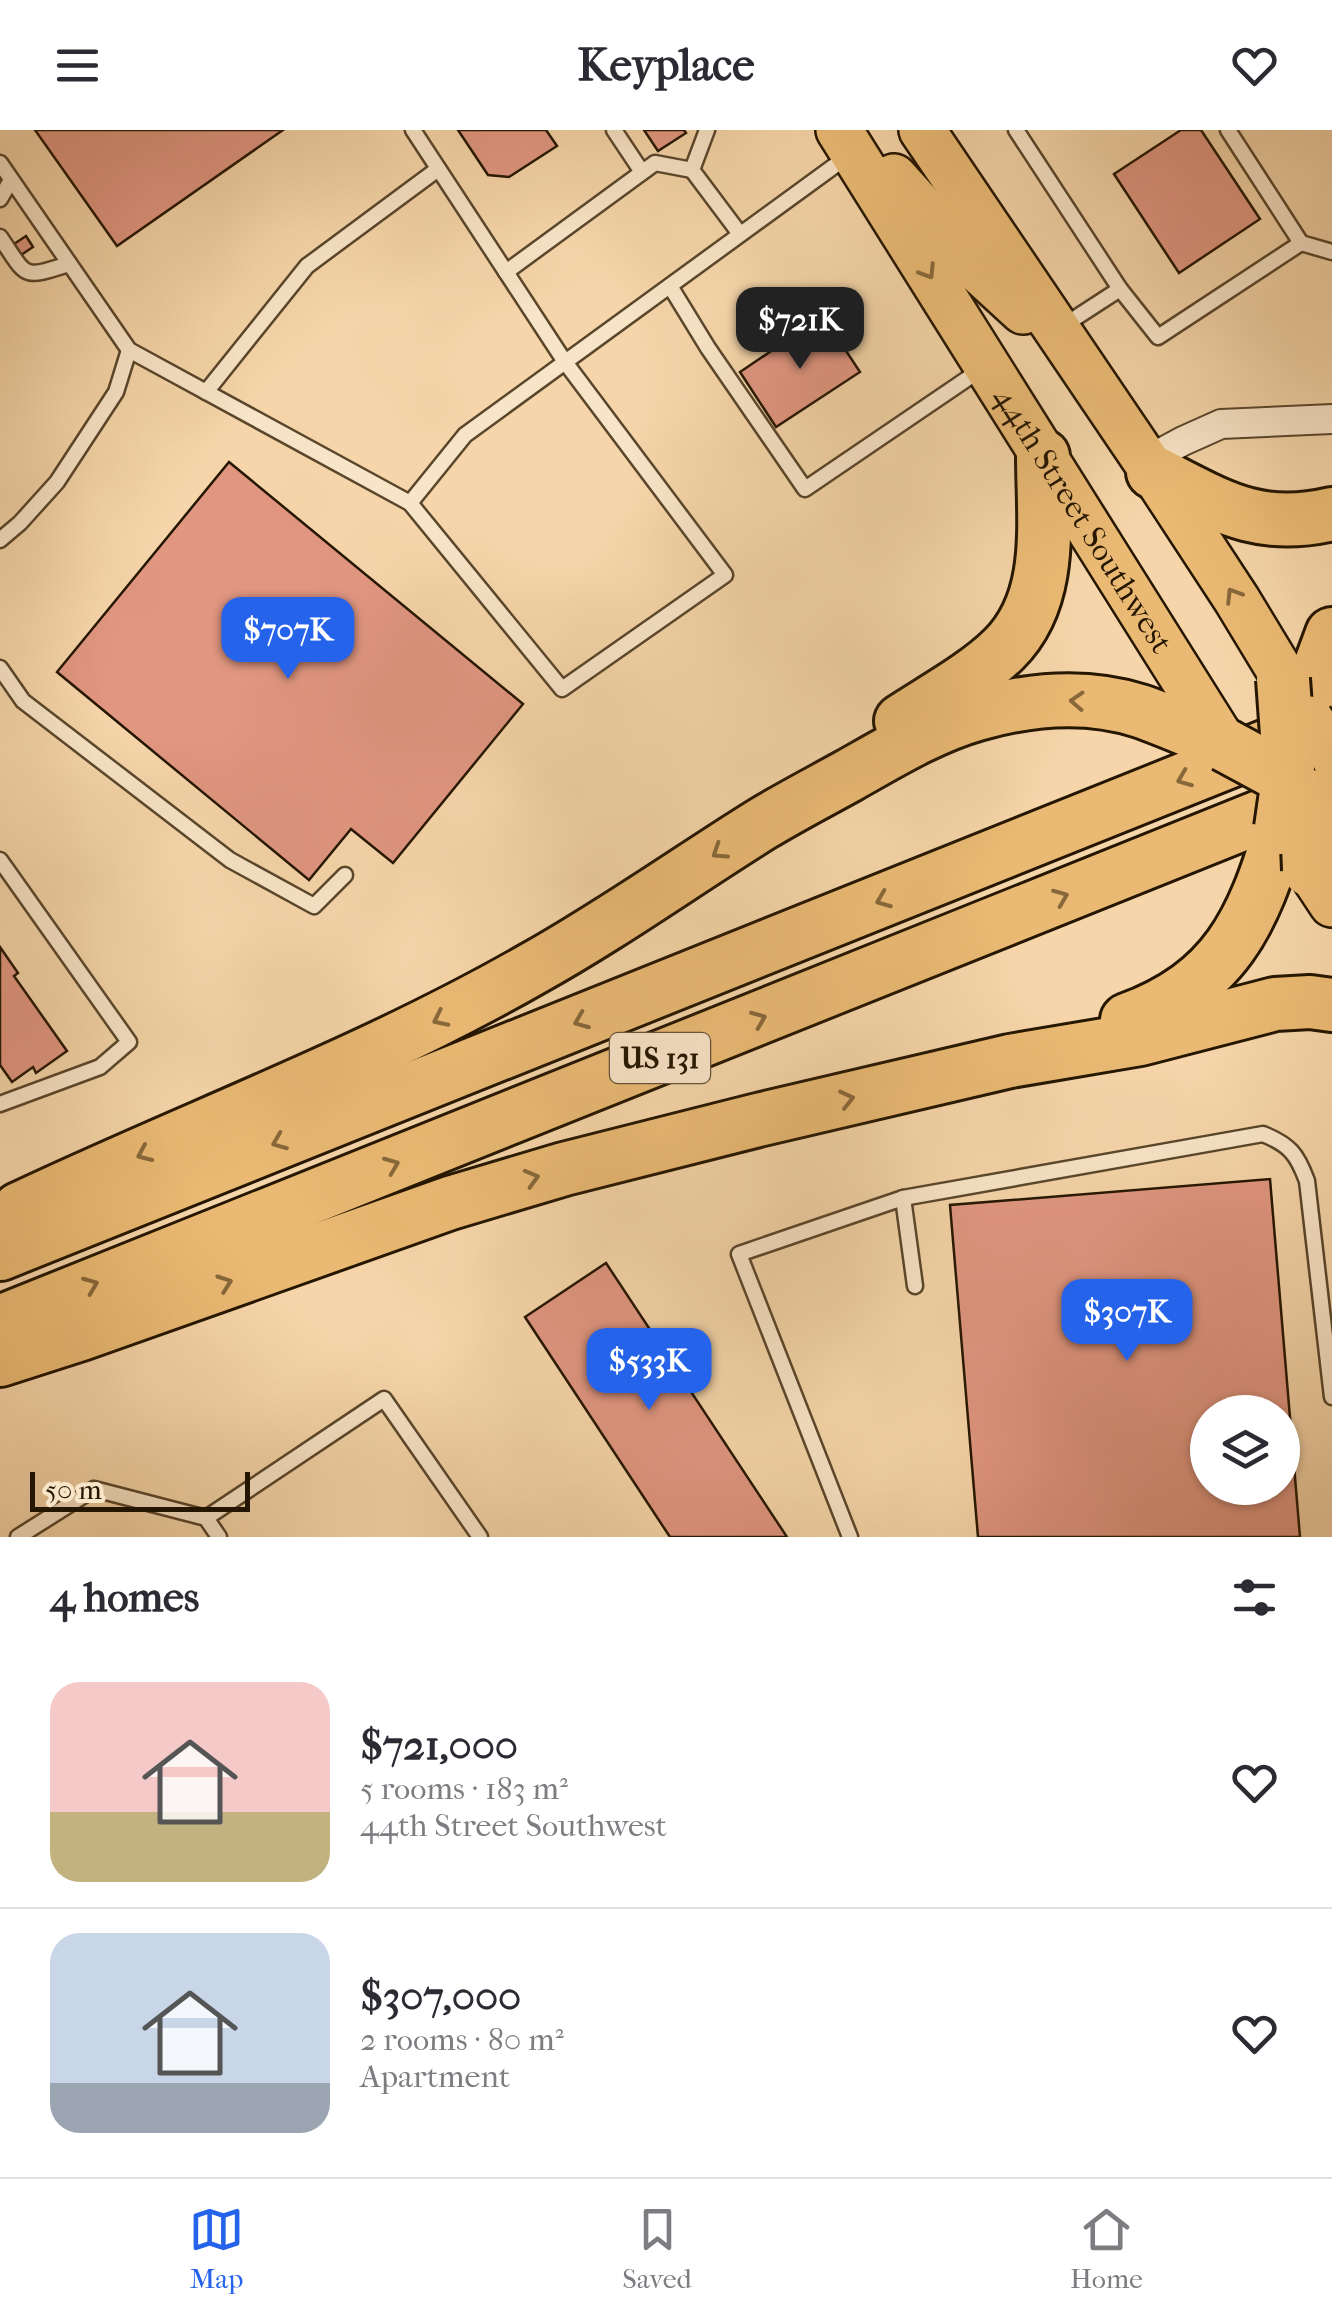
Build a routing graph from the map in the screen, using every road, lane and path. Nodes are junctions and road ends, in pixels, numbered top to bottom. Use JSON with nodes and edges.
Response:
{"nodes":[{"id":1,"x":412,"y":130,"type":"edge"},
{"id":2,"x":614,"y":130,"type":"edge"},
{"id":3,"x":707,"y":130,"type":"edge"},
{"id":4,"x":922,"y":130,"type":"edge"},
{"id":5,"x":1016,"y":130,"type":"edge"},
{"id":6,"x":1228,"y":130,"type":"edge"},
{"id":7,"x":846,"y":141,"type":"edge"},
{"id":8,"x":0,"y":163,"type":"edge"},
{"id":9,"x":438,"y":168,"type":"junction"},
{"id":10,"x":692,"y":170,"type":"junction"},
{"id":11,"x":642,"y":172,"type":"junction"},
{"id":12,"x":11,"y":180,"type":"junction"},
{"id":13,"x":0,"y":199,"type":"edge"},
{"id":14,"x":740,"y":234,"type":"junction"},
{"id":15,"x":0,"y":237,"type":"edge"},
{"id":16,"x":1301,"y":243,"type":"junction"},
{"id":17,"x":1332,"y":252,"type":"edge"},
{"id":18,"x":69,"y":264,"type":"junction"},
{"id":19,"x":506,"y":272,"type":"junction"},
{"id":20,"x":670,"y":286,"type":"junction"},
{"id":21,"x":1120,"y":289,"type":"junction"},
{"id":22,"x":1058,"y":330,"type":"junction"},
{"id":23,"x":129,"y":350,"type":"junction"},
{"id":24,"x":566,"y":362,"type":"junction"},
{"id":25,"x":987,"y":366,"type":"junction"},
{"id":26,"x":206,"y":392,"type":"junction"},
{"id":27,"x":1332,"y":418,"type":"edge"},
{"id":28,"x":1043,"y":456,"type":"junction"},
{"id":29,"x":1150,"y":466,"type":"junction"},
{"id":30,"x":410,"y":503,"type":"junction"},
{"id":31,"x":1332,"y":514,"type":"edge"},
{"id":32,"x":0,"y":540,"type":"edge"},
{"id":33,"x":0,"y":668,"type":"edge"},
{"id":34,"x":1199,"y":727,"type":"junction"},
{"id":35,"x":1314,"y":767,"type":"edge"},
{"id":36,"x":765,"y":822,"type":"junction"},
{"id":37,"x":0,"y":860,"type":"edge"},
{"id":38,"x":345,"y":874,"type":"dead end"},
{"id":39,"x":1332,"y":1005,"type":"edge"},
{"id":40,"x":1010,"y":1062,"type":"junction"},
{"id":41,"x":0,"y":1104,"type":"edge"},
{"id":42,"x":903,"y":1198,"type":"junction"},
{"id":43,"x":0,"y":1219,"type":"edge"},
{"id":44,"x":0,"y":1254,"type":"edge"},
{"id":45,"x":915,"y":1286,"type":"dead end"},
{"id":46,"x":0,"y":1322,"type":"edge"},
{"id":47,"x":0,"y":1360,"type":"edge"},
{"id":48,"x":1332,"y":1396,"type":"edge"},
{"id":49,"x":206,"y":1518,"type":"junction"},
{"id":50,"x":18,"y":1537,"type":"edge"},
{"id":51,"x":219,"y":1537,"type":"edge"},
{"id":52,"x":480,"y":1537,"type":"edge"},
{"id":53,"x":850,"y":1537,"type":"edge"}],
"edges":[{"from":1,"to":9,"type":"lane"},
{"from":2,"to":11,"type":"lane"},
{"from":3,"to":10,"type":"lane"},
{"from":4,"to":22,"type":"main road"},
{"from":5,"to":21,"type":"lane"},
{"from":6,"to":16,"type":"lane"},
{"from":7,"to":14,"type":"lane"},
{"from":7,"to":22,"type":"main road"},
{"from":7,"to":25,"type":"main road","name":"44th Street Southwest","one_way":true},
{"from":8,"to":12,"type":"lane"},
{"from":9,"to":19,"type":"lane"},
{"from":9,"to":26,"type":"lane"},
{"from":10,"to":11,"type":"lane"},
{"from":10,"to":14,"type":"lane"},
{"from":11,"to":19,"type":"lane"},
{"from":12,"to":13,"type":"lane"},
{"from":12,"to":18,"type":"lane"},
{"from":14,"to":20,"type":"lane"},
{"from":15,"to":18,"type":"lane"},
{"from":16,"to":17,"type":"lane"},
{"from":16,"to":21,"type":"lane"},
{"from":18,"to":23,"type":"lane"},
{"from":19,"to":24,"type":"lane"},
{"from":20,"to":24,"type":"lane"},
{"from":20,"to":25,"type":"lane"},
{"from":21,"to":22,"type":"lane"},
{"from":22,"to":29,"type":"main road"},
{"from":23,"to":26,"type":"lane"},
{"from":23,"to":32,"type":"lane"},
{"from":24,"to":30,"type":"lane"},
{"from":24,"to":30,"type":"lane"},
{"from":25,"to":28,"type":"main road","name":"44th Street Southwest"},
{"from":26,"to":30,"type":"lane"},
{"from":27,"to":29,"type":"street"},
{"from":28,"to":34,"type":"main road","name":"44th Street Southwest"},
{"from":28,"to":36,"type":"highway"},
{"from":29,"to":31,"type":"highway"},
{"from":35,"to":29,"type":"main road","one_way":true},
{"from":33,"to":38,"type":"lane"},
{"from":34,"to":35,"type":"highway"},
{"from":34,"to":36,"type":"highway","one_way":true},
{"from":35,"to":40,"type":"highway"},
{"from":35,"to":44,"type":"highway","number":"US 131","one_way":true},
{"from":46,"to":35,"type":"highway","number":"US 131","one_way":true},
{"from":36,"to":43,"type":"highway","one_way":true},
{"from":37,"to":41,"type":"lane"},
{"from":39,"to":40,"type":"highway"},
{"from":47,"to":40,"type":"highway","one_way":true},
{"from":42,"to":45,"type":"lane"},
{"from":42,"to":48,"type":"lane"},
{"from":42,"to":53,"type":"lane"},
{"from":49,"to":50,"type":"lane"},
{"from":49,"to":51,"type":"lane"},
{"from":49,"to":52,"type":"lane"}]}
